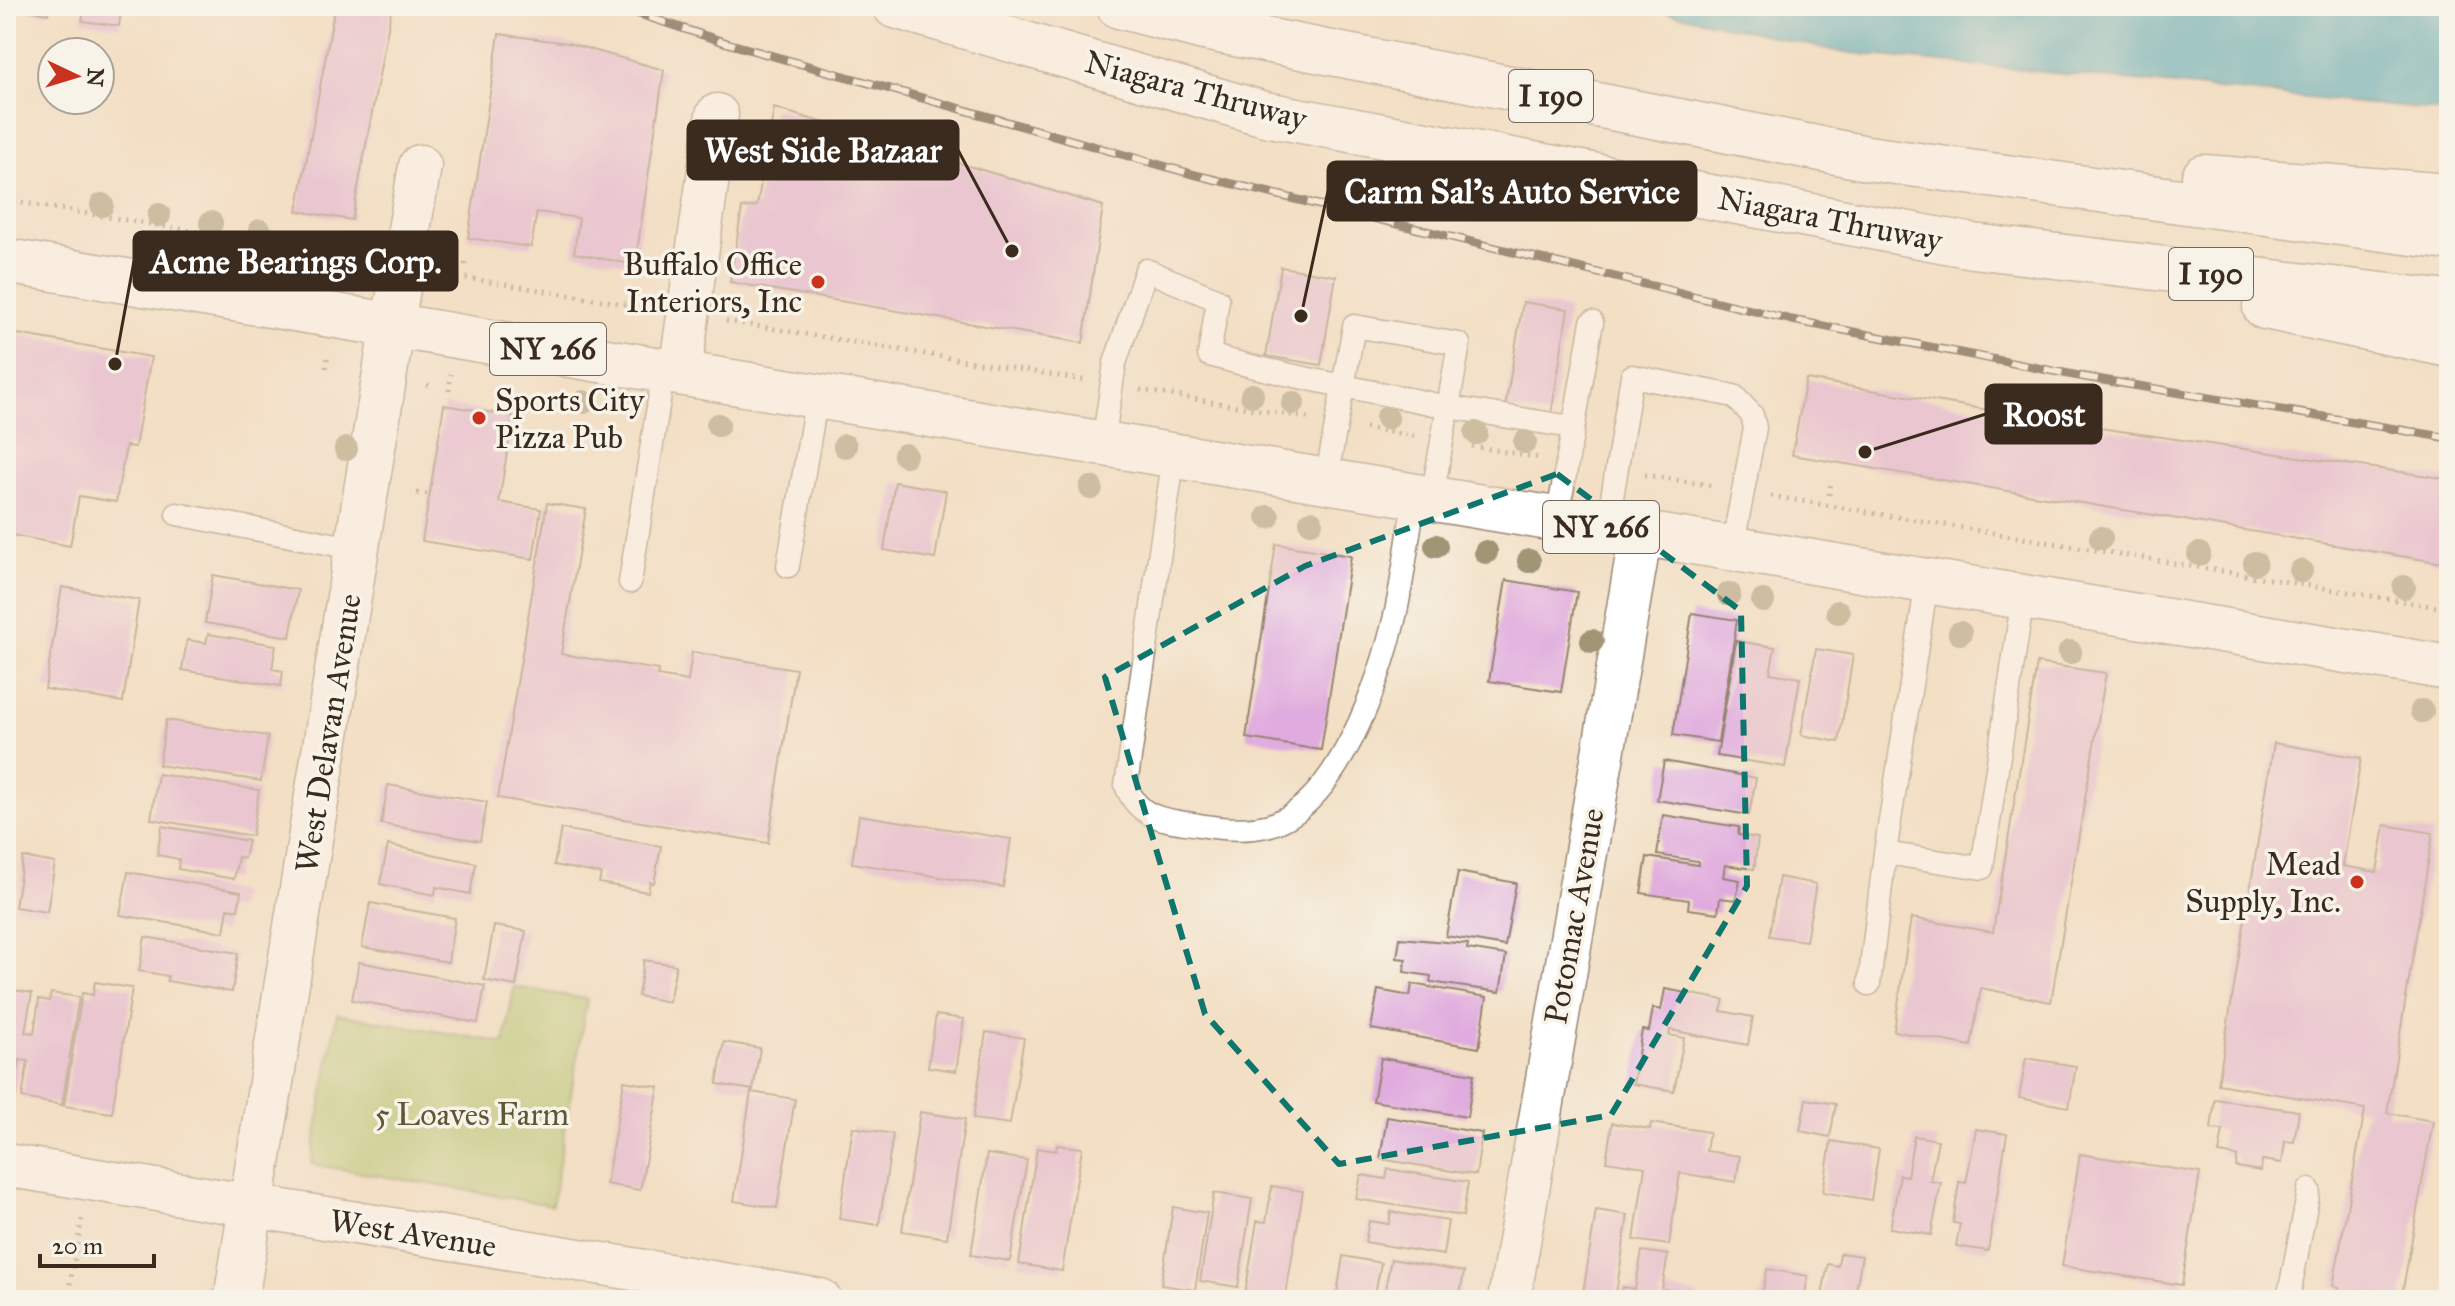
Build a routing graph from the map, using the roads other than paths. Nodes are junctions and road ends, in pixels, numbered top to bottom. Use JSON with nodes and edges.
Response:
{"nodes":[{"id":1,"x":895,"y":6,"type":"edge"},
{"id":2,"x":1119,"y":6,"type":"edge"},
{"id":3,"x":717,"y":115,"type":"dead end"},
{"id":4,"x":420,"y":166,"type":"dead end"},
{"id":5,"x":1986,"y":174,"type":"junction"},
{"id":6,"x":2449,"y":196,"type":"edge"},
{"id":7,"x":2449,"y":238,"type":"edge"},
{"id":8,"x":1973,"y":246,"type":"junction"},
{"id":9,"x":6,"y":261,"type":"edge"},
{"id":10,"x":2449,"y":303,"type":"edge"},
{"id":11,"x":1592,"y":322,"type":"dead end"},
{"id":12,"x":393,"y":323,"type":"junction"},
{"id":13,"x":2449,"y":345,"type":"edge"},
{"id":14,"x":672,"y":370,"type":"junction"},
{"id":15,"x":1343,"y":385,"type":"junction"},
{"id":16,"x":817,"y":396,"type":"junction"},
{"id":17,"x":1448,"y":407,"type":"junction"},
{"id":18,"x":1571,"y":427,"type":"junction"},
{"id":19,"x":1103,"y":443,"type":"junction"},
{"id":20,"x":1174,"y":455,"type":"junction"},
{"id":21,"x":1326,"y":481,"type":"junction"},
{"id":22,"x":1423,"y":497,"type":"junction"},
{"id":23,"x":177,"y":514,"type":"dead end"},
{"id":24,"x":1557,"y":520,"type":"junction"},
{"id":25,"x":1624,"y":530,"type":"junction"},
{"id":26,"x":358,"y":549,"type":"junction"},
{"id":27,"x":1732,"y":549,"type":"junction"},
{"id":28,"x":788,"y":566,"type":"dead end"},
{"id":29,"x":1927,"y":581,"type":"junction"},
{"id":30,"x":630,"y":582,"type":"dead end"},
{"id":31,"x":2023,"y":597,"type":"junction"},
{"id":32,"x":2449,"y":668,"type":"edge"},
{"id":33,"x":1885,"y":853,"type":"junction"},
{"id":34,"x":1869,"y":984,"type":"dead end"},
{"id":35,"x":6,"y":1165,"type":"edge"},
{"id":36,"x":2309,"y":1190,"type":"dead end"},
{"id":37,"x":251,"y":1206,"type":"junction"},
{"id":38,"x":236,"y":1300,"type":"edge"},
{"id":39,"x":820,"y":1300,"type":"edge"},
{"id":40,"x":1509,"y":1300,"type":"edge"},
{"id":41,"x":2288,"y":1300,"type":"edge"}],
"edges":[{"from":1,"to":8,"type":"main road","name":"Niagara Thruway","number":"I 190"},
{"from":2,"to":5,"type":"main road","name":"Niagara Thruway","number":"I 190"},
{"from":3,"to":14,"type":"street"},
{"from":4,"to":12,"type":"street","name":"West Delavan Avenue"},
{"from":5,"to":6,"type":"main road"},
{"from":5,"to":7,"type":"main road","name":"Niagara Thruway","number":"I 190"},
{"from":8,"to":10,"type":"main road","name":"Niagara Thruway","number":"I 190"},
{"from":8,"to":13,"type":"main road"},
{"from":9,"to":12,"type":"main road","number":"NY 266"},
{"from":11,"to":18,"type":"lane"},
{"from":12,"to":14,"type":"main road","number":"NY 266"},
{"from":12,"to":26,"type":"main road","name":"West Delavan Avenue"},
{"from":14,"to":16,"type":"main road","number":"NY 266"},
{"from":14,"to":30,"type":"lane"},
{"from":15,"to":17,"type":"lane"},
{"from":15,"to":17,"type":"lane"},
{"from":15,"to":19,"type":"lane"},
{"from":15,"to":21,"type":"lane"},
{"from":16,"to":19,"type":"main road","number":"NY 266"},
{"from":16,"to":28,"type":"lane"},
{"from":17,"to":18,"type":"lane"},
{"from":17,"to":22,"type":"lane"},
{"from":18,"to":24,"type":"lane"},
{"from":19,"to":20,"type":"main road","number":"NY 266"},
{"from":20,"to":21,"type":"main road","number":"NY 266"},
{"from":20,"to":22,"type":"lane"},
{"from":21,"to":22,"type":"main road","number":"NY 266"},
{"from":22,"to":24,"type":"main road","number":"NY 266"},
{"from":23,"to":26,"type":"lane"},
{"from":24,"to":25,"type":"main road","number":"NY 266"},
{"from":25,"to":27,"type":"main road","number":"NY 266"},
{"from":25,"to":27,"type":"lane"},
{"from":25,"to":40,"type":"street","name":"Potomac Avenue"},
{"from":26,"to":37,"type":"main road","name":"West Delavan Avenue"},
{"from":27,"to":29,"type":"main road","number":"NY 266"},
{"from":29,"to":31,"type":"main road","number":"NY 266"},
{"from":29,"to":33,"type":"lane"},
{"from":31,"to":32,"type":"main road","number":"NY 266"},
{"from":31,"to":33,"type":"lane"},
{"from":33,"to":34,"type":"lane"},
{"from":35,"to":37,"type":"street","name":"West Avenue"},
{"from":36,"to":41,"type":"lane"},
{"from":37,"to":38,"type":"main road","name":"West Delavan Avenue"},
{"from":37,"to":39,"type":"street","name":"West Avenue"}]}
